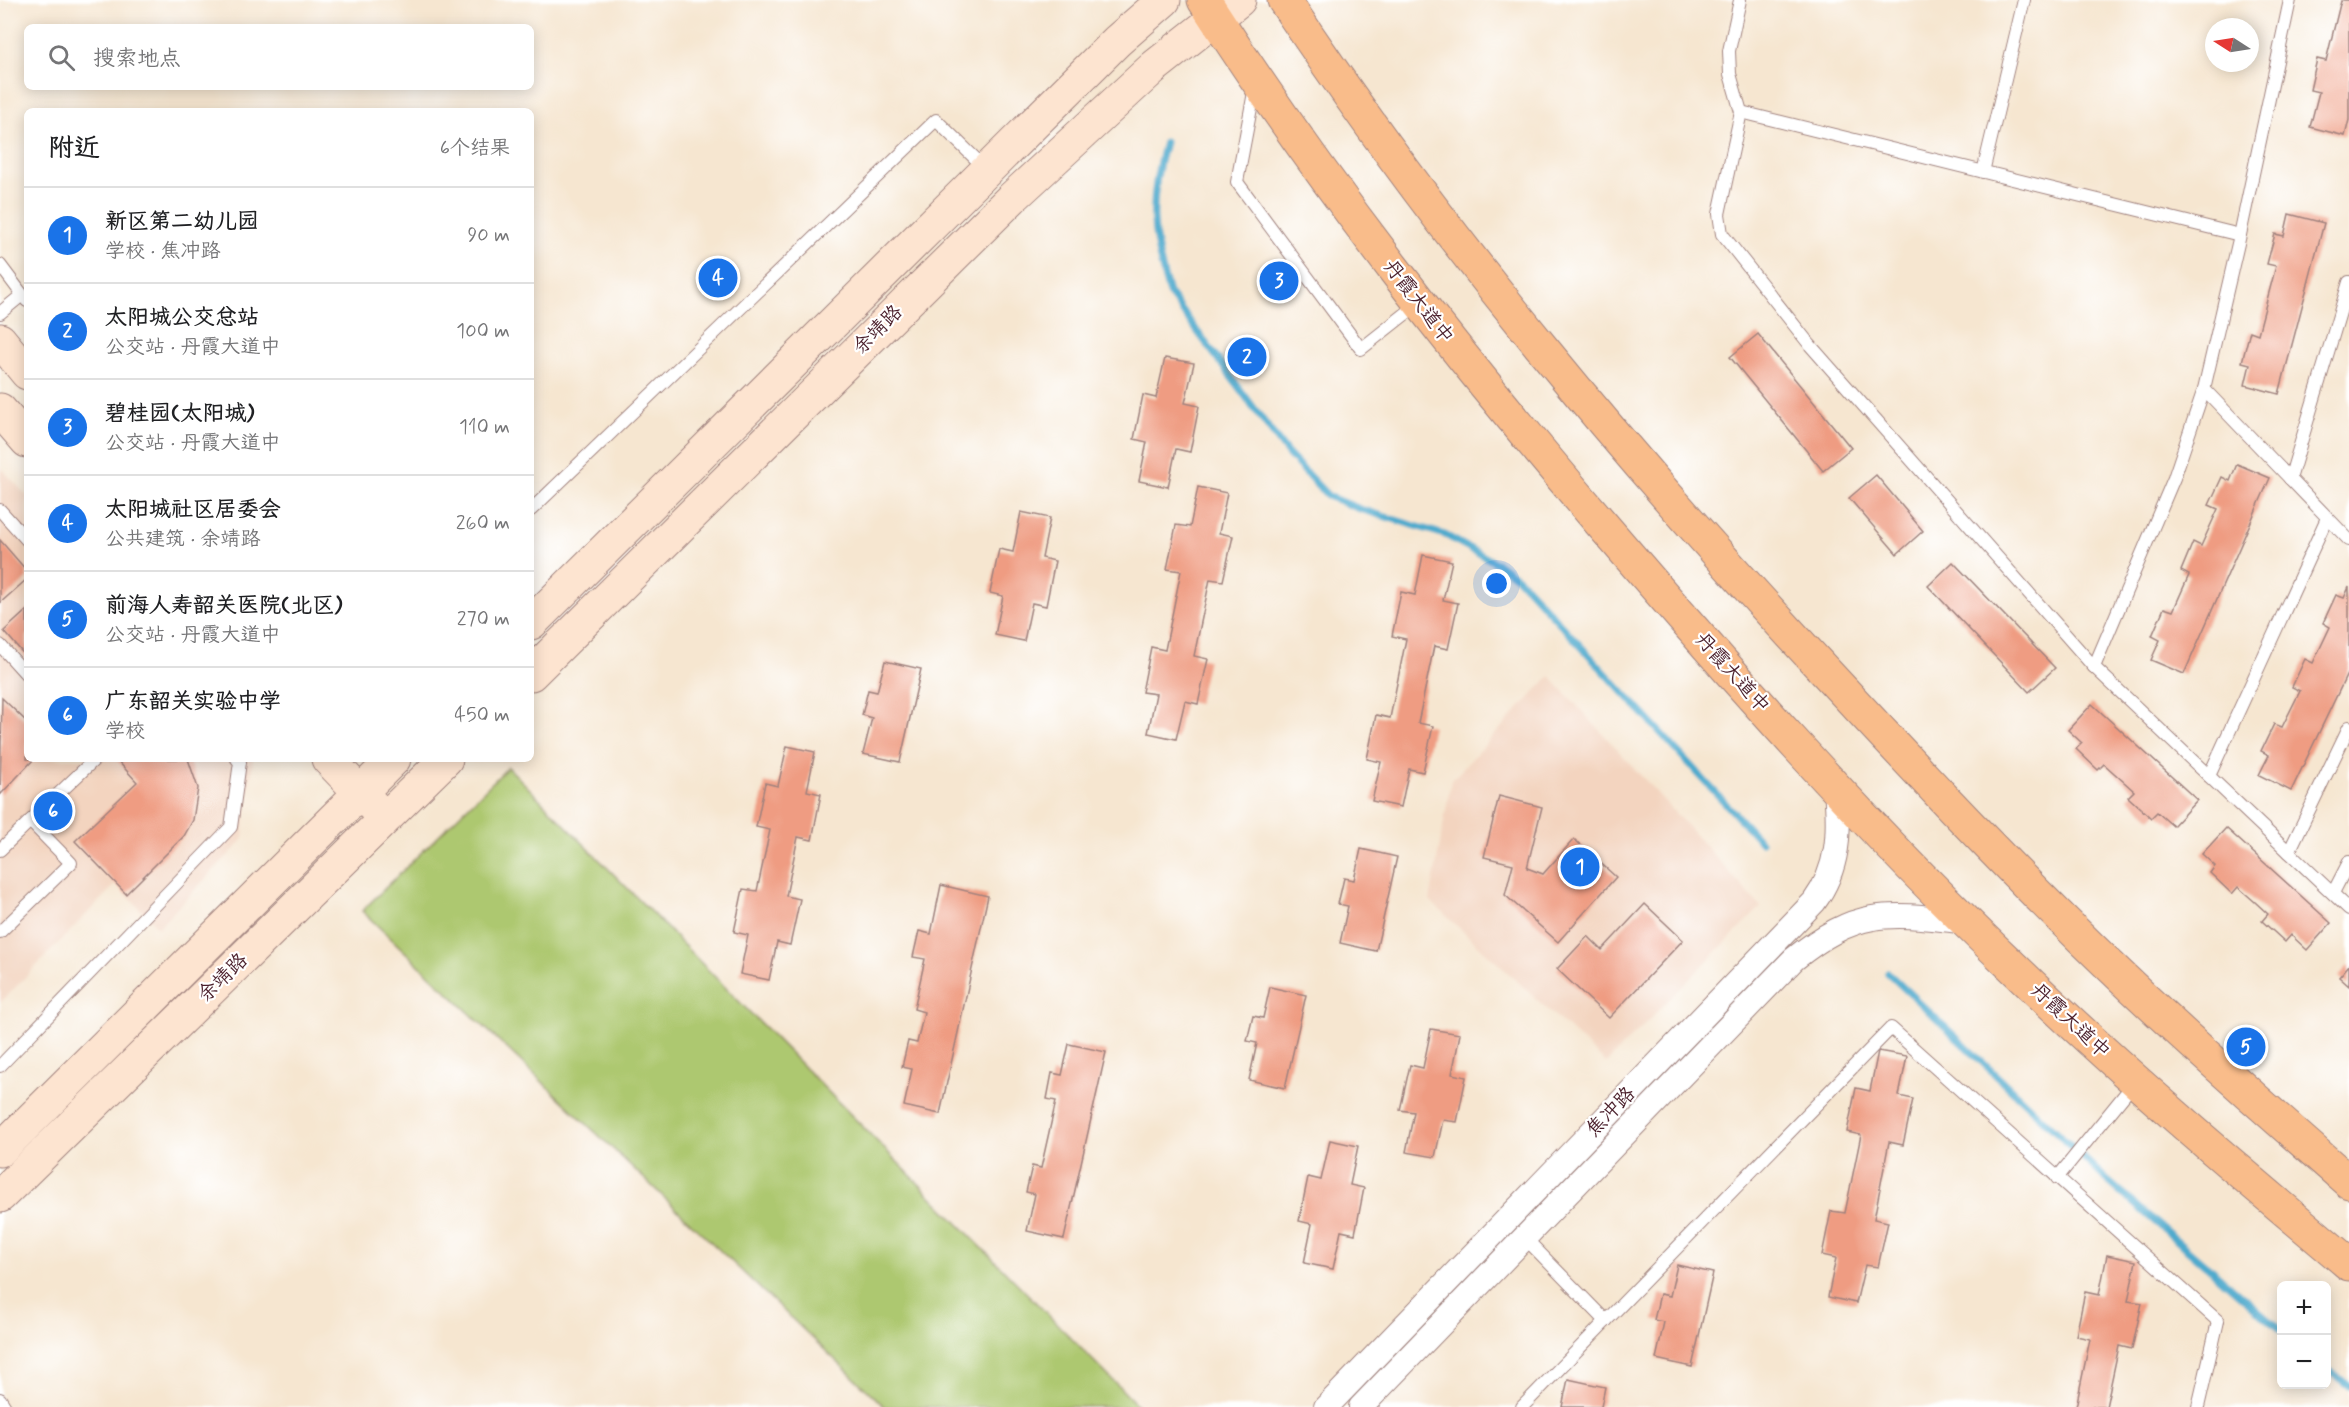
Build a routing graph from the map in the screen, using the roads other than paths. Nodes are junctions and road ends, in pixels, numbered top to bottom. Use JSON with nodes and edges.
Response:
{"nodes":[{"id":1,"x":1164,"y":0,"type":"edge"},
{"id":2,"x":1284,"y":0,"type":"edge"},
{"id":3,"x":1740,"y":0,"type":"edge"},
{"id":4,"x":2024,"y":0,"type":"edge"},
{"id":5,"x":2290,"y":0,"type":"edge"},
{"id":6,"x":1219,"y":6,"type":"edge"},
{"id":7,"x":1256,"y":80,"type":"junction"},
{"id":8,"x":1741,"y":112,"type":"junction"},
{"id":9,"x":987,"y":170,"type":"junction"},
{"id":10,"x":1983,"y":172,"type":"junction"},
{"id":11,"x":2240,"y":235,"type":"junction"},
{"id":12,"x":0,"y":265,"type":"edge"},
{"id":13,"x":2349,"y":282,"type":"edge"},
{"id":14,"x":24,"y":298,"type":"edge"},
{"id":15,"x":1418,"y":304,"type":"junction"},
{"id":16,"x":0,"y":312,"type":"edge"},
{"id":17,"x":0,"y":340,"type":"edge"},
{"id":18,"x":24,"y":369,"type":"edge"},
{"id":19,"x":2204,"y":389,"type":"junction"},
{"id":20,"x":0,"y":410,"type":"edge"},
{"id":21,"x":24,"y":438,"type":"edge"},
{"id":22,"x":2290,"y":479,"type":"junction"},
{"id":23,"x":534,"y":507,"type":"edge"},
{"id":24,"x":0,"y":510,"type":"edge"},
{"id":25,"x":2327,"y":518,"type":"junction"},
{"id":26,"x":24,"y":537,"type":"edge"},
{"id":27,"x":2349,"y":540,"type":"edge"},
{"id":28,"x":534,"y":620,"type":"edge"},
{"id":29,"x":0,"y":645,"type":"edge"},
{"id":30,"x":2094,"y":667,"type":"junction"},
{"id":31,"x":24,"y":672,"type":"edge"},
{"id":32,"x":534,"y":672,"type":"edge"},
{"id":33,"x":2349,"y":727,"type":"edge"},
{"id":34,"x":92,"y":762,"type":"edge"},
{"id":35,"x":240,"y":762,"type":"edge"},
{"id":36,"x":331,"y":762,"type":"edge"},
{"id":37,"x":391,"y":762,"type":"edge"},
{"id":38,"x":424,"y":766,"type":"edge"},
{"id":39,"x":2209,"y":776,"type":"junction"},
{"id":40,"x":1836,"y":790,"type":"junction"},
{"id":41,"x":360,"y":792,"type":"junction"},
{"id":42,"x":385,"y":819,"type":"junction"},
{"id":43,"x":30,"y":821,"type":"junction"},
{"id":44,"x":0,"y":850,"type":"edge"},
{"id":45,"x":2289,"y":852,"type":"junction"},
{"id":46,"x":2349,"y":862,"type":"edge"},
{"id":47,"x":2333,"y":893,"type":"junction"},
{"id":48,"x":2349,"y":909,"type":"edge"},
{"id":49,"x":1967,"y":922,"type":"junction"},
{"id":50,"x":1,"y":930,"type":"edge"},
{"id":51,"x":0,"y":1066,"type":"edge"},
{"id":52,"x":2136,"y":1082,"type":"junction"},
{"id":53,"x":7,"y":1138,"type":"edge"},
{"id":54,"x":2057,"y":1178,"type":"junction"},
{"id":55,"x":2349,"y":1182,"type":"edge"},
{"id":56,"x":0,"y":1196,"type":"edge"},
{"id":57,"x":1525,"y":1238,"type":"junction"},
{"id":58,"x":2349,"y":1264,"type":"edge"},
{"id":59,"x":1606,"y":1321,"type":"junction"},
{"id":60,"x":0,"y":1399,"type":"edge"},
{"id":61,"x":5,"y":1407,"type":"edge"},
{"id":62,"x":1326,"y":1407,"type":"edge"},
{"id":63,"x":1361,"y":1407,"type":"edge"},
{"id":64,"x":1522,"y":1407,"type":"edge"},
{"id":65,"x":2198,"y":1407,"type":"edge"}],
"edges":[{"from":1,"to":9,"type":"main road","name":"余靖路"},
{"from":2,"to":55,"type":"main road"},
{"from":3,"to":8,"type":"lane"},
{"from":4,"to":10,"type":"lane"},
{"from":5,"to":11,"type":"lane"},
{"from":6,"to":7,"type":"main road","name":"丹霞大道中"},
{"from":6,"to":32,"type":"main road","name":"余靖路"},
{"from":7,"to":15,"type":"main road","name":"丹霞大道中"},
{"from":7,"to":15,"type":"lane"},
{"from":8,"to":10,"type":"lane"},
{"from":8,"to":30,"type":"lane"},
{"from":9,"to":23,"type":"lane"},
{"from":9,"to":28,"type":"main road","name":"余靖路"},
{"from":10,"to":11,"type":"lane"},
{"from":11,"to":19,"type":"lane"},
{"from":12,"to":14,"type":"lane"},
{"from":13,"to":22,"type":"lane"},
{"from":14,"to":16,"type":"lane"},
{"from":15,"to":40,"type":"main road","name":"丹霞大道中"},
{"from":17,"to":18,"type":"main road"},
{"from":19,"to":22,"type":"lane"},
{"from":19,"to":30,"type":"lane"},
{"from":20,"to":21,"type":"main road"},
{"from":22,"to":25,"type":"lane"},
{"from":24,"to":26,"type":"lane"},
{"from":25,"to":27,"type":"lane"},
{"from":25,"to":39,"type":"lane"},
{"from":29,"to":31,"type":"lane"},
{"from":30,"to":39,"type":"lane"},
{"from":33,"to":45,"type":"lane"},
{"from":34,"to":43,"type":"lane"},
{"from":35,"to":51,"type":"lane"},
{"from":36,"to":41,"type":"main road"},
{"from":37,"to":41,"type":"main road","name":"余靖路"},
{"from":38,"to":42,"type":"main road","name":"余靖路"},
{"from":39,"to":45,"type":"lane"},
{"from":40,"to":49,"type":"main road","name":"丹霞大道中"},
{"from":40,"to":62,"type":"street","name":"焦冲路"},
{"from":41,"to":42,"type":"main road"},
{"from":41,"to":53,"type":"main road","name":"余靖路"},
{"from":42,"to":56,"type":"main road","name":"余靖路"},
{"from":43,"to":44,"type":"lane"},
{"from":43,"to":50,"type":"lane"},
{"from":45,"to":47,"type":"lane"},
{"from":46,"to":47,"type":"lane"},
{"from":47,"to":48,"type":"lane"},
{"from":49,"to":52,"type":"main road","name":"丹霞大道中"},
{"from":49,"to":57,"type":"street","name":"焦冲路"},
{"from":52,"to":54,"type":"lane"},
{"from":52,"to":58,"type":"main road","name":"丹霞大道中"},
{"from":54,"to":59,"type":"lane"},
{"from":54,"to":65,"type":"lane"},
{"from":57,"to":59,"type":"lane"},
{"from":57,"to":63,"type":"street","name":"焦冲路"},
{"from":59,"to":64,"type":"lane"},
{"from":60,"to":61,"type":"lane"}]}
